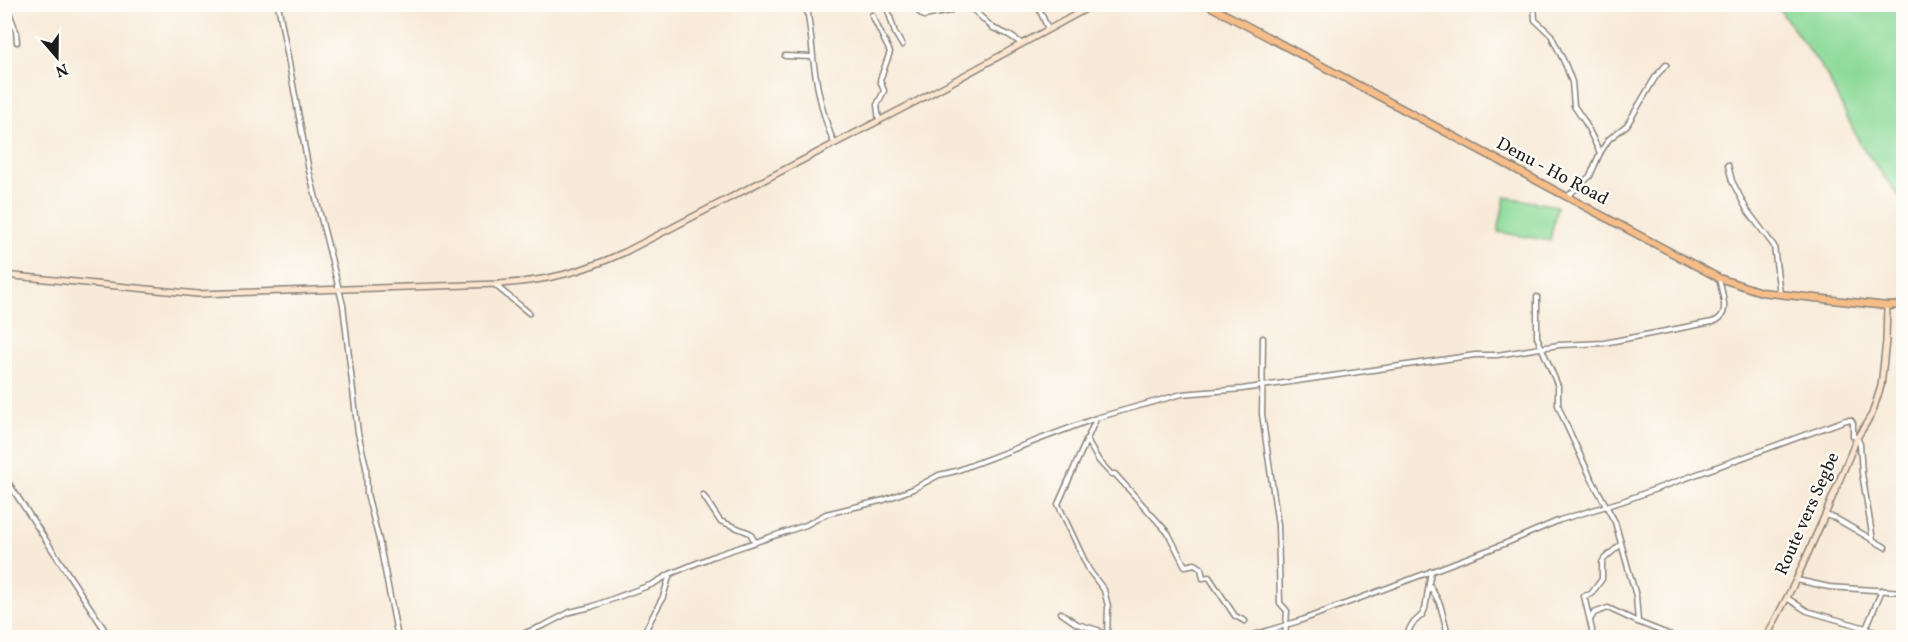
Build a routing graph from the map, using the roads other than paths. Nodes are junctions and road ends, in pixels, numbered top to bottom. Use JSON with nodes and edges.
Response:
{"nodes":[{"id":1,"x":6,"y":4,"type":"edge"},
{"id":2,"x":278,"y":4,"type":"edge"},
{"id":3,"x":807,"y":4,"type":"edge"},
{"id":4,"x":886,"y":4,"type":"edge"},
{"id":5,"x":917,"y":4,"type":"edge"},
{"id":6,"x":959,"y":4,"type":"edge"},
{"id":7,"x":967,"y":4,"type":"edge"},
{"id":8,"x":1037,"y":4,"type":"edge"},
{"id":9,"x":1095,"y":4,"type":"edge"},
{"id":10,"x":1206,"y":4,"type":"edge"},
{"id":11,"x":1534,"y":4,"type":"edge"},
{"id":12,"x":872,"y":15,"type":"dead end"},
{"id":13,"x":1048,"y":29,"type":"junction"},
{"id":14,"x":17,"y":42,"type":"dead end"},
{"id":15,"x":1021,"y":43,"type":"junction"},
{"id":16,"x":902,"y":45,"type":"dead end"},
{"id":17,"x":785,"y":56,"type":"dead end"},
{"id":18,"x":812,"y":57,"type":"junction"},
{"id":19,"x":1666,"y":65,"type":"dead end"},
{"id":20,"x":879,"y":121,"type":"junction"},
{"id":21,"x":834,"y":143,"type":"junction"},
{"id":22,"x":1600,"y":153,"type":"junction"},
{"id":23,"x":1728,"y":165,"type":"dead end"},
{"id":24,"x":1567,"y":197,"type":"junction"},
{"id":25,"x":4,"y":275,"type":"edge"},
{"id":26,"x":1719,"y":278,"type":"junction"},
{"id":27,"x":494,"y":284,"type":"junction"},
{"id":28,"x":339,"y":290,"type":"junction"},
{"id":29,"x":1780,"y":294,"type":"junction"},
{"id":30,"x":1537,"y":297,"type":"dead end"},
{"id":31,"x":1904,"y":305,"type":"edge"},
{"id":32,"x":1887,"y":306,"type":"junction"},
{"id":33,"x":529,"y":313,"type":"dead end"},
{"id":34,"x":1263,"y":338,"type":"dead end"},
{"id":35,"x":1542,"y":347,"type":"junction"},
{"id":36,"x":1263,"y":386,"type":"junction"},
{"id":37,"x":1096,"y":418,"type":"junction"},
{"id":38,"x":1857,"y":438,"type":"junction"},
{"id":39,"x":1086,"y":440,"type":"junction"},
{"id":40,"x":4,"y":476,"type":"edge"},
{"id":41,"x":703,"y":495,"type":"dead end"},
{"id":42,"x":1606,"y":506,"type":"junction"},
{"id":43,"x":1825,"y":515,"type":"junction"},
{"id":44,"x":1873,"y":540,"type":"junction"},
{"id":45,"x":755,"y":542,"type":"junction"},
{"id":46,"x":1621,"y":544,"type":"junction"},
{"id":47,"x":1885,"y":547,"type":"dead end"},
{"id":48,"x":1431,"y":570,"type":"junction"},
{"id":49,"x":670,"y":573,"type":"junction"},
{"id":50,"x":1796,"y":580,"type":"junction"},
{"id":51,"x":1429,"y":584,"type":"junction"},
{"id":52,"x":1882,"y":590,"type":"junction"},
{"id":53,"x":1904,"y":592,"type":"edge"},
{"id":54,"x":1787,"y":598,"type":"junction"},
{"id":55,"x":1061,"y":613,"type":"dead end"},
{"id":56,"x":1245,"y":621,"type":"dead end"},
{"id":57,"x":1589,"y":621,"type":"junction"},
{"id":58,"x":1638,"y":622,"type":"junction"},
{"id":59,"x":1286,"y":624,"type":"junction"},
{"id":60,"x":1866,"y":628,"type":"junction"},
{"id":61,"x":1767,"y":636,"type":"edge"},
{"id":62,"x":1107,"y":637,"type":"edge"},
{"id":63,"x":110,"y":638,"type":"edge"},
{"id":64,"x":398,"y":638,"type":"edge"},
{"id":65,"x":512,"y":638,"type":"edge"},
{"id":66,"x":647,"y":638,"type":"edge"},
{"id":67,"x":1244,"y":638,"type":"edge"},
{"id":68,"x":1285,"y":638,"type":"edge"},
{"id":69,"x":1405,"y":638,"type":"edge"},
{"id":70,"x":1449,"y":638,"type":"edge"},
{"id":71,"x":1591,"y":638,"type":"edge"},
{"id":72,"x":1678,"y":638,"type":"edge"},
{"id":73,"x":1778,"y":638,"type":"edge"},
{"id":74,"x":1862,"y":638,"type":"edge"},
{"id":75,"x":1887,"y":638,"type":"edge"}],
"edges":[{"from":1,"to":14,"type":"street"},
{"from":2,"to":28,"type":"street"},
{"from":3,"to":18,"type":"street"},
{"from":4,"to":16,"type":"street"},
{"from":5,"to":6,"type":"street"},
{"from":7,"to":15,"type":"street"},
{"from":8,"to":13,"type":"street"},
{"from":9,"to":13,"type":"street"},
{"from":10,"to":24,"type":"main road","name":"Denu - Ho Road"},
{"from":11,"to":22,"type":"street"},
{"from":12,"to":20,"type":"street"},
{"from":13,"to":15,"type":"street"},
{"from":15,"to":20,"type":"street"},
{"from":17,"to":18,"type":"street"},
{"from":18,"to":21,"type":"street"},
{"from":19,"to":22,"type":"street"},
{"from":20,"to":21,"type":"street"},
{"from":21,"to":27,"type":"street"},
{"from":22,"to":24,"type":"street"},
{"from":23,"to":29,"type":"street"},
{"from":24,"to":26,"type":"main road","name":"Denu - Ho Road"},
{"from":25,"to":28,"type":"street"},
{"from":26,"to":29,"type":"main road","name":"Denu - Ho Road"},
{"from":26,"to":35,"type":"street"},
{"from":27,"to":28,"type":"street"},
{"from":27,"to":33,"type":"street"},
{"from":28,"to":64,"type":"street"},
{"from":29,"to":32,"type":"main road","name":"Denu - Ho Road"},
{"from":30,"to":35,"type":"street"},
{"from":31,"to":32,"type":"main road","name":"Denu - Ho Road"},
{"from":32,"to":38,"type":"street","name":"Route vers Segbe"},
{"from":34,"to":36,"type":"street"},
{"from":35,"to":36,"type":"street"},
{"from":35,"to":42,"type":"street"},
{"from":36,"to":37,"type":"street"},
{"from":36,"to":59,"type":"street"},
{"from":37,"to":39,"type":"street"},
{"from":37,"to":45,"type":"street"},
{"from":38,"to":42,"type":"street"},
{"from":38,"to":43,"type":"street","name":"Route vers Segbe"},
{"from":38,"to":44,"type":"street"},
{"from":39,"to":56,"type":"street"},
{"from":39,"to":62,"type":"street"},
{"from":40,"to":63,"type":"street"},
{"from":41,"to":45,"type":"street"},
{"from":42,"to":46,"type":"street"},
{"from":42,"to":48,"type":"street"},
{"from":43,"to":44,"type":"street"},
{"from":43,"to":50,"type":"street","name":"Route vers Segbe"},
{"from":44,"to":47,"type":"street"},
{"from":45,"to":49,"type":"street"},
{"from":46,"to":57,"type":"street"},
{"from":46,"to":58,"type":"street"},
{"from":48,"to":51,"type":"street"},
{"from":48,"to":59,"type":"street"},
{"from":49,"to":65,"type":"street"},
{"from":49,"to":66,"type":"street"},
{"from":50,"to":52,"type":"street"},
{"from":50,"to":54,"type":"street","name":"Route vers Segbe"},
{"from":51,"to":69,"type":"street"},
{"from":51,"to":70,"type":"street"},
{"from":52,"to":53,"type":"street"},
{"from":52,"to":60,"type":"street"},
{"from":54,"to":60,"type":"street"},
{"from":54,"to":61,"type":"street","name":"Route vers Segbe"},
{"from":55,"to":62,"type":"street"},
{"from":57,"to":58,"type":"street"},
{"from":57,"to":71,"type":"street"},
{"from":58,"to":72,"type":"street"},
{"from":59,"to":67,"type":"street"},
{"from":59,"to":68,"type":"street"},
{"from":60,"to":74,"type":"street"},
{"from":60,"to":75,"type":"street"},
{"from":61,"to":73,"type":"street"}]}
